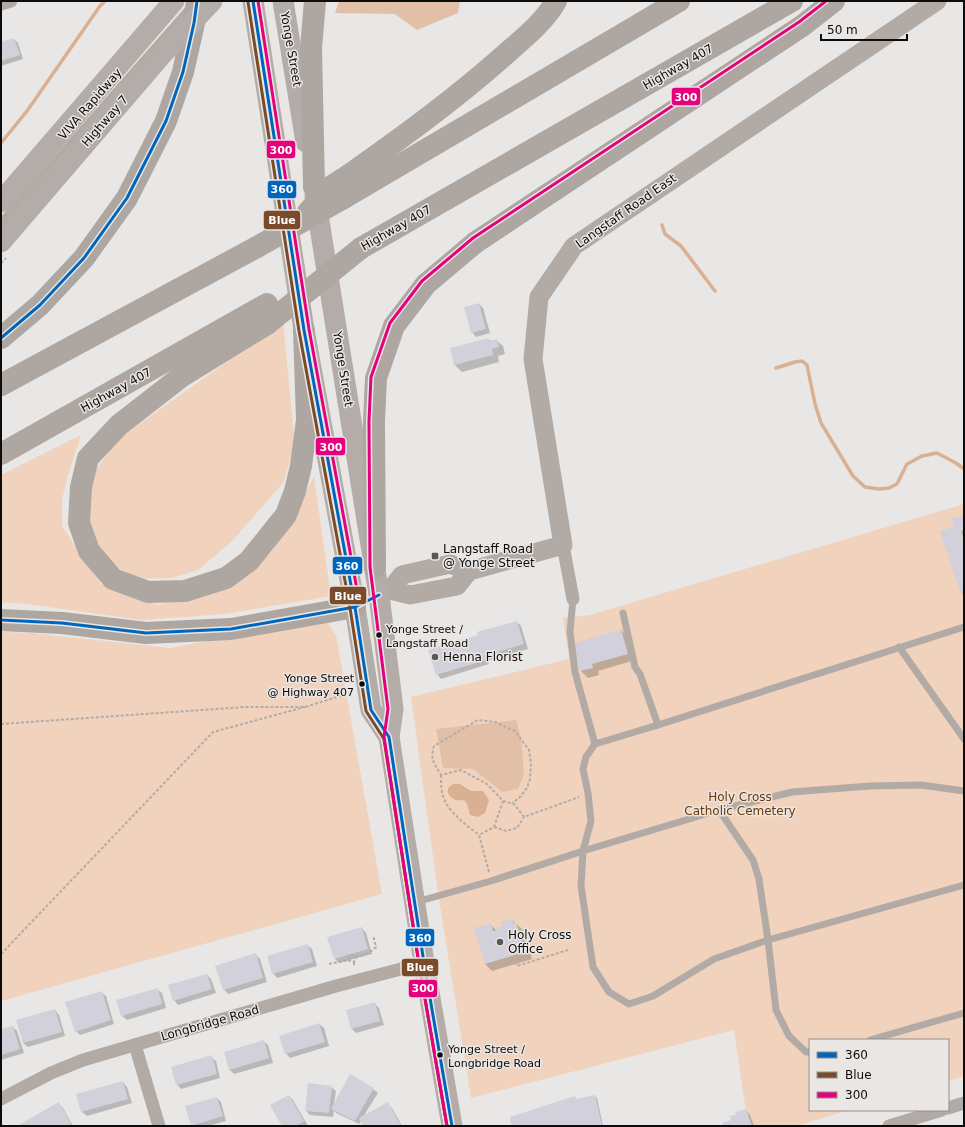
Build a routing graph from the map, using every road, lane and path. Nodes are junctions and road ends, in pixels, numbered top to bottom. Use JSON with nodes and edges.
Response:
{"nodes":[{"id":1,"x":11,"y":1,"type":"edge"},
{"id":2,"x":174,"y":1,"type":"edge"},
{"id":3,"x":196,"y":1,"type":"edge"},
{"id":4,"x":212,"y":1,"type":"edge"},
{"id":5,"x":253,"y":1,"type":"edge"},
{"id":6,"x":282,"y":1,"type":"edge"},
{"id":7,"x":315,"y":1,"type":"edge"},
{"id":8,"x":556,"y":1,"type":"edge"},
{"id":9,"x":679,"y":1,"type":"edge"},
{"id":10,"x":792,"y":1,"type":"edge"},
{"id":11,"x":834,"y":1,"type":"edge"},
{"id":12,"x":937,"y":1,"type":"edge"},
{"id":13,"x":1,"y":4,"type":"edge"},
{"id":14,"x":164,"y":44,"type":"junction"},
{"id":15,"x":314,"y":187,"type":"junction"},
{"id":16,"x":1,"y":202,"type":"edge"},
{"id":17,"x":1,"y":222,"type":"edge"},
{"id":18,"x":298,"y":224,"type":"junction"},
{"id":19,"x":1,"y":242,"type":"edge"},
{"id":20,"x":267,"y":314,"type":"junction"},
{"id":21,"x":304,"y":330,"type":"junction"},
{"id":22,"x":1,"y":338,"type":"edge"},
{"id":23,"x":1,"y":385,"type":"edge"},
{"id":24,"x":1,"y":454,"type":"edge"},
{"id":25,"x":563,"y":545,"type":"junction"},
{"id":26,"x":375,"y":567,"type":"junction"},
{"id":27,"x":385,"y":592,"type":"junction"},
{"id":28,"x":573,"y":599,"type":"joint"},
{"id":29,"x":355,"y":607,"type":"junction"},
{"id":30,"x":623,"y":613,"type":"dead end"},
{"id":31,"x":1,"y":620,"type":"edge"},
{"id":32,"x":964,"y":627,"type":"edge"},
{"id":33,"x":899,"y":647,"type":"junction"},
{"id":34,"x":368,"y":688,"type":"junction"},
{"id":35,"x":305,"y":707,"type":"junction"},
{"id":36,"x":1,"y":724,"type":"edge"},
{"id":37,"x":658,"y":725,"type":"junction"},
{"id":38,"x":389,"y":737,"type":"junction"},
{"id":39,"x":964,"y":739,"type":"edge"},
{"id":40,"x":595,"y":744,"type":"junction"},
{"id":41,"x":441,"y":775,"type":"junction"},
{"id":42,"x":964,"y":791,"type":"edge"},
{"id":43,"x":588,"y":793,"type":"junction"},
{"id":44,"x":503,"y":801,"type":"junction"},
{"id":45,"x":512,"y":803,"type":"junction"},
{"id":46,"x":719,"y":810,"type":"junction"},
{"id":47,"x":524,"y":817,"type":"junction"},
{"id":48,"x":494,"y":827,"type":"junction"},
{"id":49,"x":479,"y":835,"type":"junction"},
{"id":50,"x":583,"y":851,"type":"junction"},
{"id":51,"x":491,"y":881,"type":"junction"},
{"id":52,"x":964,"y":885,"type":"edge"},
{"id":53,"x":414,"y":902,"type":"junction"},
{"id":54,"x":373,"y":935,"type":"dead end"},
{"id":55,"x":768,"y":940,"type":"junction"},
{"id":56,"x":568,"y":950,"type":"dead end"},
{"id":57,"x":1,"y":954,"type":"edge"},
{"id":58,"x":356,"y":957,"type":"junction"},
{"id":59,"x":515,"y":957,"type":"dead end"},
{"id":60,"x":348,"y":960,"type":"junction"},
{"id":61,"x":354,"y":962,"type":"junction"},
{"id":62,"x":424,"y":963,"type":"junction"},
{"id":63,"x":329,"y":964,"type":"dead end"},
{"id":64,"x":354,"y":966,"type":"dead end"},
{"id":65,"x":964,"y":1013,"type":"edge"},
{"id":66,"x":873,"y":1039,"type":"edge"},
{"id":67,"x":135,"y":1045,"type":"junction"},
{"id":68,"x":809,"y":1052,"type":"edge"},
{"id":69,"x":1,"y":1099,"type":"edge"},
{"id":70,"x":964,"y":1103,"type":"edge"},
{"id":71,"x":949,"y":1108,"type":"edge"},
{"id":72,"x":939,"y":1111,"type":"edge"},
{"id":73,"x":160,"y":1126,"type":"edge"},
{"id":74,"x":452,"y":1126,"type":"edge"},
{"id":75,"x":889,"y":1126,"type":"edge"}],
"edges":[{"from":1,"to":13,"type":"street"},
{"from":2,"to":16,"type":"main road"},
{"from":3,"to":14,"type":"lane","name":"VIVA Rapidway"},
{"from":3,"to":22,"type":"highway"},
{"from":4,"to":14,"type":"main road","name":"Highway 7","bridge":true},
{"from":5,"to":21,"type":"main road","name":"Yonge Street"},
{"from":6,"to":15,"type":"main road","name":"Yonge Street"},
{"from":7,"to":15,"type":"highway"},
{"from":8,"to":18,"type":"highway","bridge":true},
{"from":9,"to":18,"type":"highway","bridge":true},
{"from":10,"to":20,"type":"highway","name":"Highway 407","bridge":true},
{"from":11,"to":26,"type":"highway"},
{"from":12,"to":25,"type":"street","name":"Langstaff Road East"},
{"from":14,"to":17,"type":"lane","name":"VIVA Rapidway"},
{"from":14,"to":19,"type":"main road","name":"Highway 7"},
{"from":15,"to":26,"type":"main road","name":"Yonge Street"},
{"from":18,"to":23,"type":"highway","bridge":true},
{"from":20,"to":21,"type":"highway"},
{"from":20,"to":24,"type":"highway","name":"Highway 407"},
{"from":21,"to":29,"type":"main road","name":"Yonge Street"},
{"from":25,"to":27,"type":"street"},
{"from":25,"to":28,"type":"street","name":"Langstaff Road East"},
{"from":26,"to":27,"type":"main road","name":"Yonge Street"},
{"from":27,"to":29,"type":"main road"},
{"from":27,"to":38,"type":"main road","name":"Yonge Street"},
{"from":28,"to":40,"type":"lane"},
{"from":29,"to":31,"type":"highway"},
{"from":29,"to":34,"type":"main road","name":"Yonge Street"},
{"from":30,"to":37,"type":"lane"},
{"from":32,"to":33,"type":"lane"},
{"from":33,"to":37,"type":"lane"},
{"from":33,"to":39,"type":"lane"},
{"from":34,"to":35,"type":"path"},
{"from":34,"to":38,"type":"main road","name":"Yonge Street"},
{"from":35,"to":36,"type":"path"},
{"from":35,"to":57,"type":"path"},
{"from":37,"to":40,"type":"lane"},
{"from":38,"to":53,"type":"main road","name":"Yonge Street"},
{"from":40,"to":43,"type":"lane"},
{"from":41,"to":44,"type":"path"},
{"from":41,"to":45,"type":"path"},
{"from":41,"to":49,"type":"path"},
{"from":42,"to":46,"type":"lane"},
{"from":43,"to":47,"type":"path"},
{"from":43,"to":50,"type":"lane"},
{"from":44,"to":45,"type":"path"},
{"from":44,"to":48,"type":"path"},
{"from":45,"to":47,"type":"path"},
{"from":46,"to":50,"type":"lane"},
{"from":46,"to":55,"type":"lane"},
{"from":47,"to":48,"type":"path"},
{"from":48,"to":49,"type":"path"},
{"from":49,"to":51,"type":"path"},
{"from":50,"to":51,"type":"lane"},
{"from":50,"to":55,"type":"lane"},
{"from":51,"to":53,"type":"lane"},
{"from":52,"to":55,"type":"lane"},
{"from":53,"to":62,"type":"main road","name":"Yonge Street"},
{"from":54,"to":58,"type":"path"},
{"from":55,"to":68,"type":"lane"},
{"from":56,"to":59,"type":"path"},
{"from":58,"to":60,"type":"path"},
{"from":58,"to":61,"type":"path"},
{"from":60,"to":61,"type":"path"},
{"from":60,"to":63,"type":"path"},
{"from":61,"to":64,"type":"path"},
{"from":62,"to":67,"type":"street","name":"Longbridge Road"},
{"from":62,"to":74,"type":"main road","name":"Yonge Street"},
{"from":65,"to":66,"type":"lane"},
{"from":67,"to":69,"type":"street","name":"Longbridge Road"},
{"from":67,"to":73,"type":"street"},
{"from":70,"to":71,"type":"street"},
{"from":72,"to":75,"type":"street"}]}
